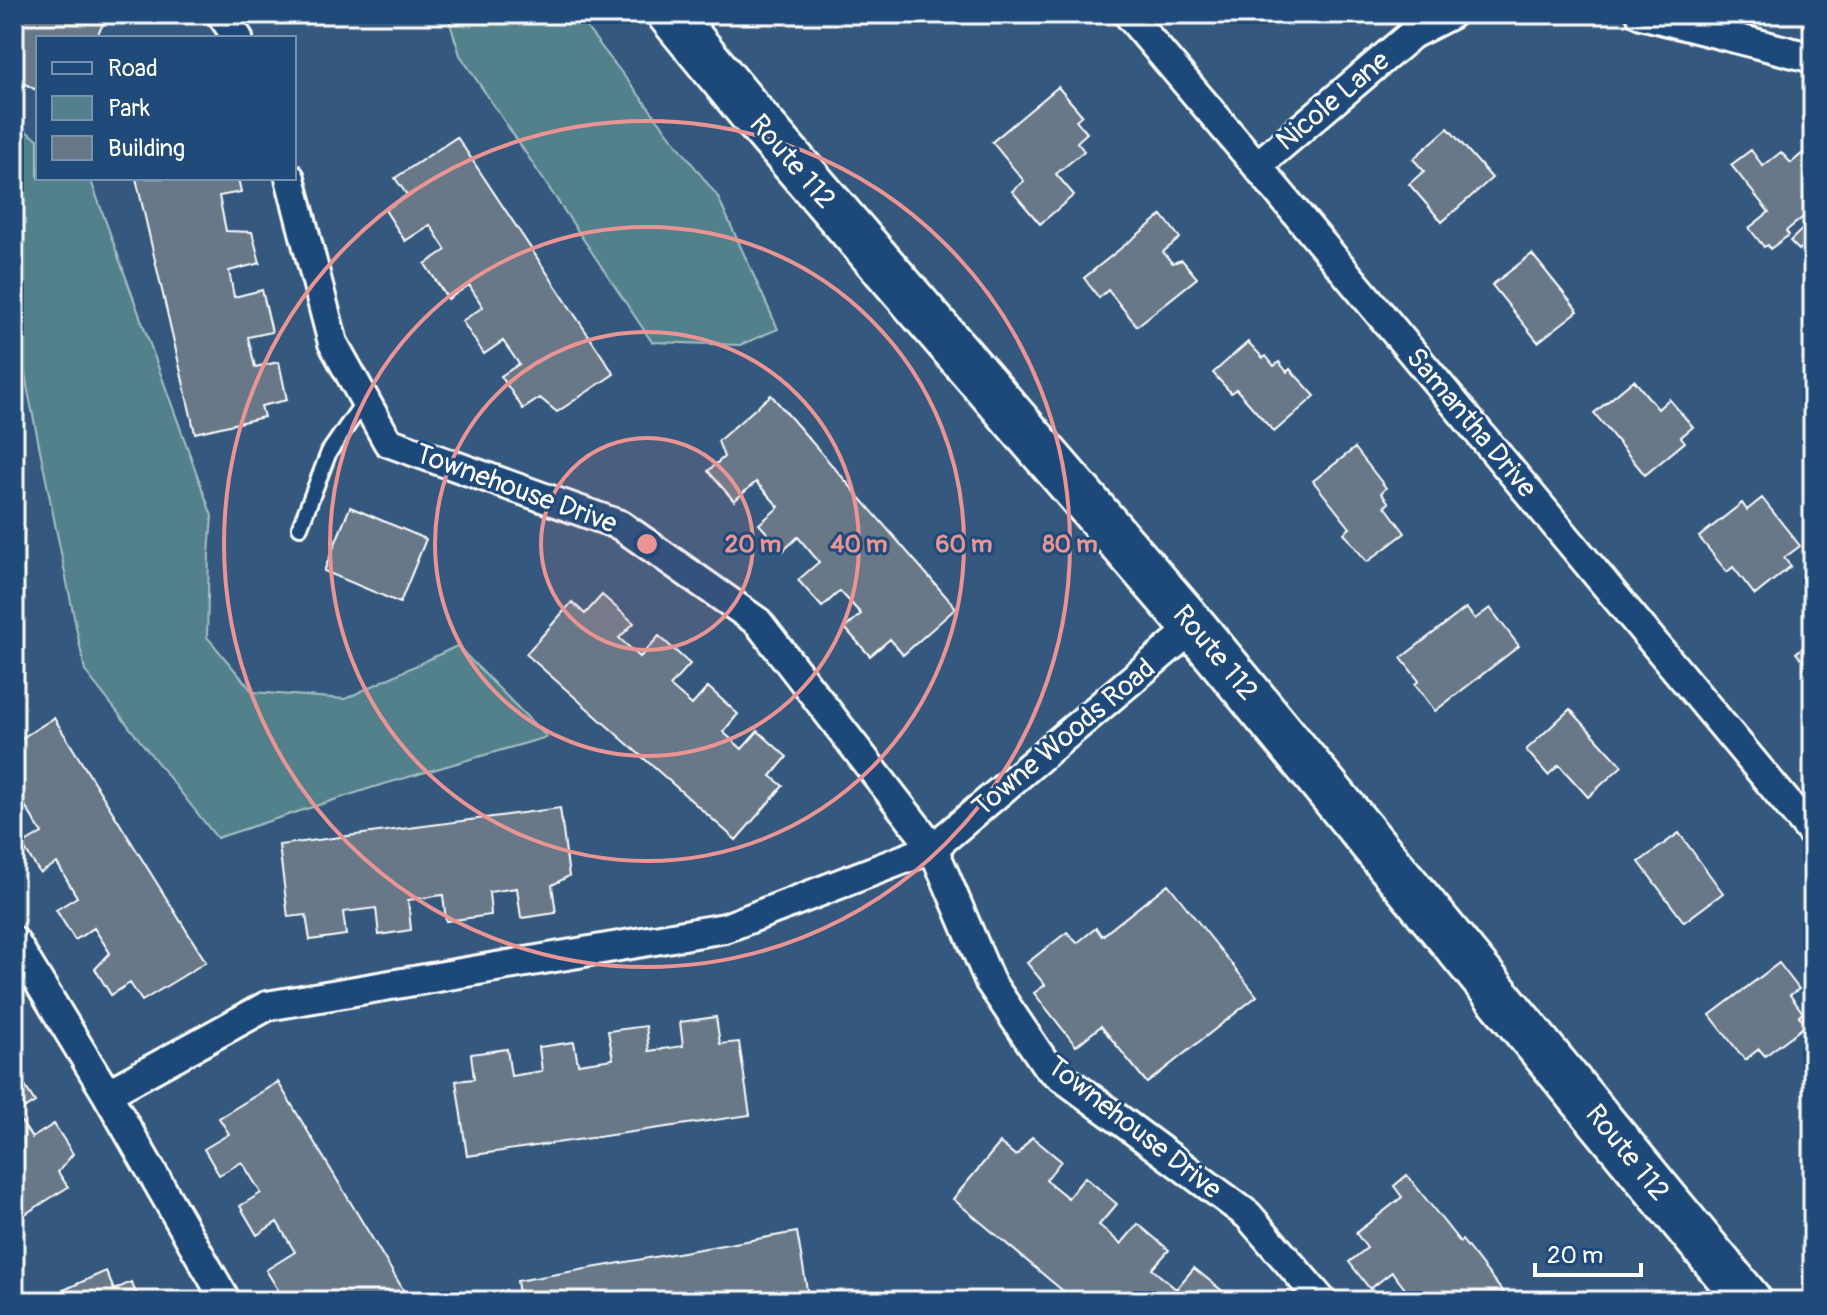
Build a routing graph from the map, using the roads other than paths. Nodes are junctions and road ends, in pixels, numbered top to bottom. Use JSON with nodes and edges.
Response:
{"nodes":[{"id":1,"x":221,"y":14,"type":"edge"},
{"id":2,"x":670,"y":14,"type":"edge"},
{"id":3,"x":1128,"y":14,"type":"edge"},
{"id":4,"x":1451,"y":14,"type":"edge"},
{"id":5,"x":1641,"y":14,"type":"edge"},
{"id":6,"x":237,"y":36,"type":"edge"},
{"id":7,"x":1813,"y":58,"type":"edge"},
{"id":8,"x":1257,"y":166,"type":"junction"},
{"id":9,"x":291,"y":180,"type":"edge"},
{"id":10,"x":365,"y":400,"type":"junction"},
{"id":11,"x":300,"y":527,"type":"dead end"},
{"id":12,"x":1194,"y":627,"type":"junction"},
{"id":13,"x":1813,"y":834,"type":"edge"},
{"id":14,"x":933,"y":848,"type":"junction"},
{"id":15,"x":14,"y":941,"type":"edge"},
{"id":16,"x":107,"y":1094,"type":"junction"},
{"id":17,"x":226,"y":1301,"type":"edge"},
{"id":18,"x":1322,"y":1301,"type":"edge"},
{"id":19,"x":1749,"y":1301,"type":"edge"}],
"edges":[{"from":1,"to":6,"type":"street"},
{"from":2,"to":12,"type":"main road","name":"Route 112"},
{"from":3,"to":8,"type":"street","name":"Samantha Drive"},
{"from":4,"to":8,"type":"street","name":"Nicole Lane"},
{"from":5,"to":7,"type":"street"},
{"from":8,"to":13,"type":"street","name":"Samantha Drive"},
{"from":9,"to":10,"type":"street","name":"Townehouse Drive"},
{"from":10,"to":11,"type":"lane"},
{"from":10,"to":14,"type":"street","name":"Townehouse Drive"},
{"from":12,"to":14,"type":"street","name":"Towne Woods Road"},
{"from":12,"to":19,"type":"main road","name":"Route 112"},
{"from":14,"to":16,"type":"street"},
{"from":14,"to":18,"type":"street","name":"Townehouse Drive"},
{"from":15,"to":16,"type":"street"},
{"from":16,"to":17,"type":"street"}]}
